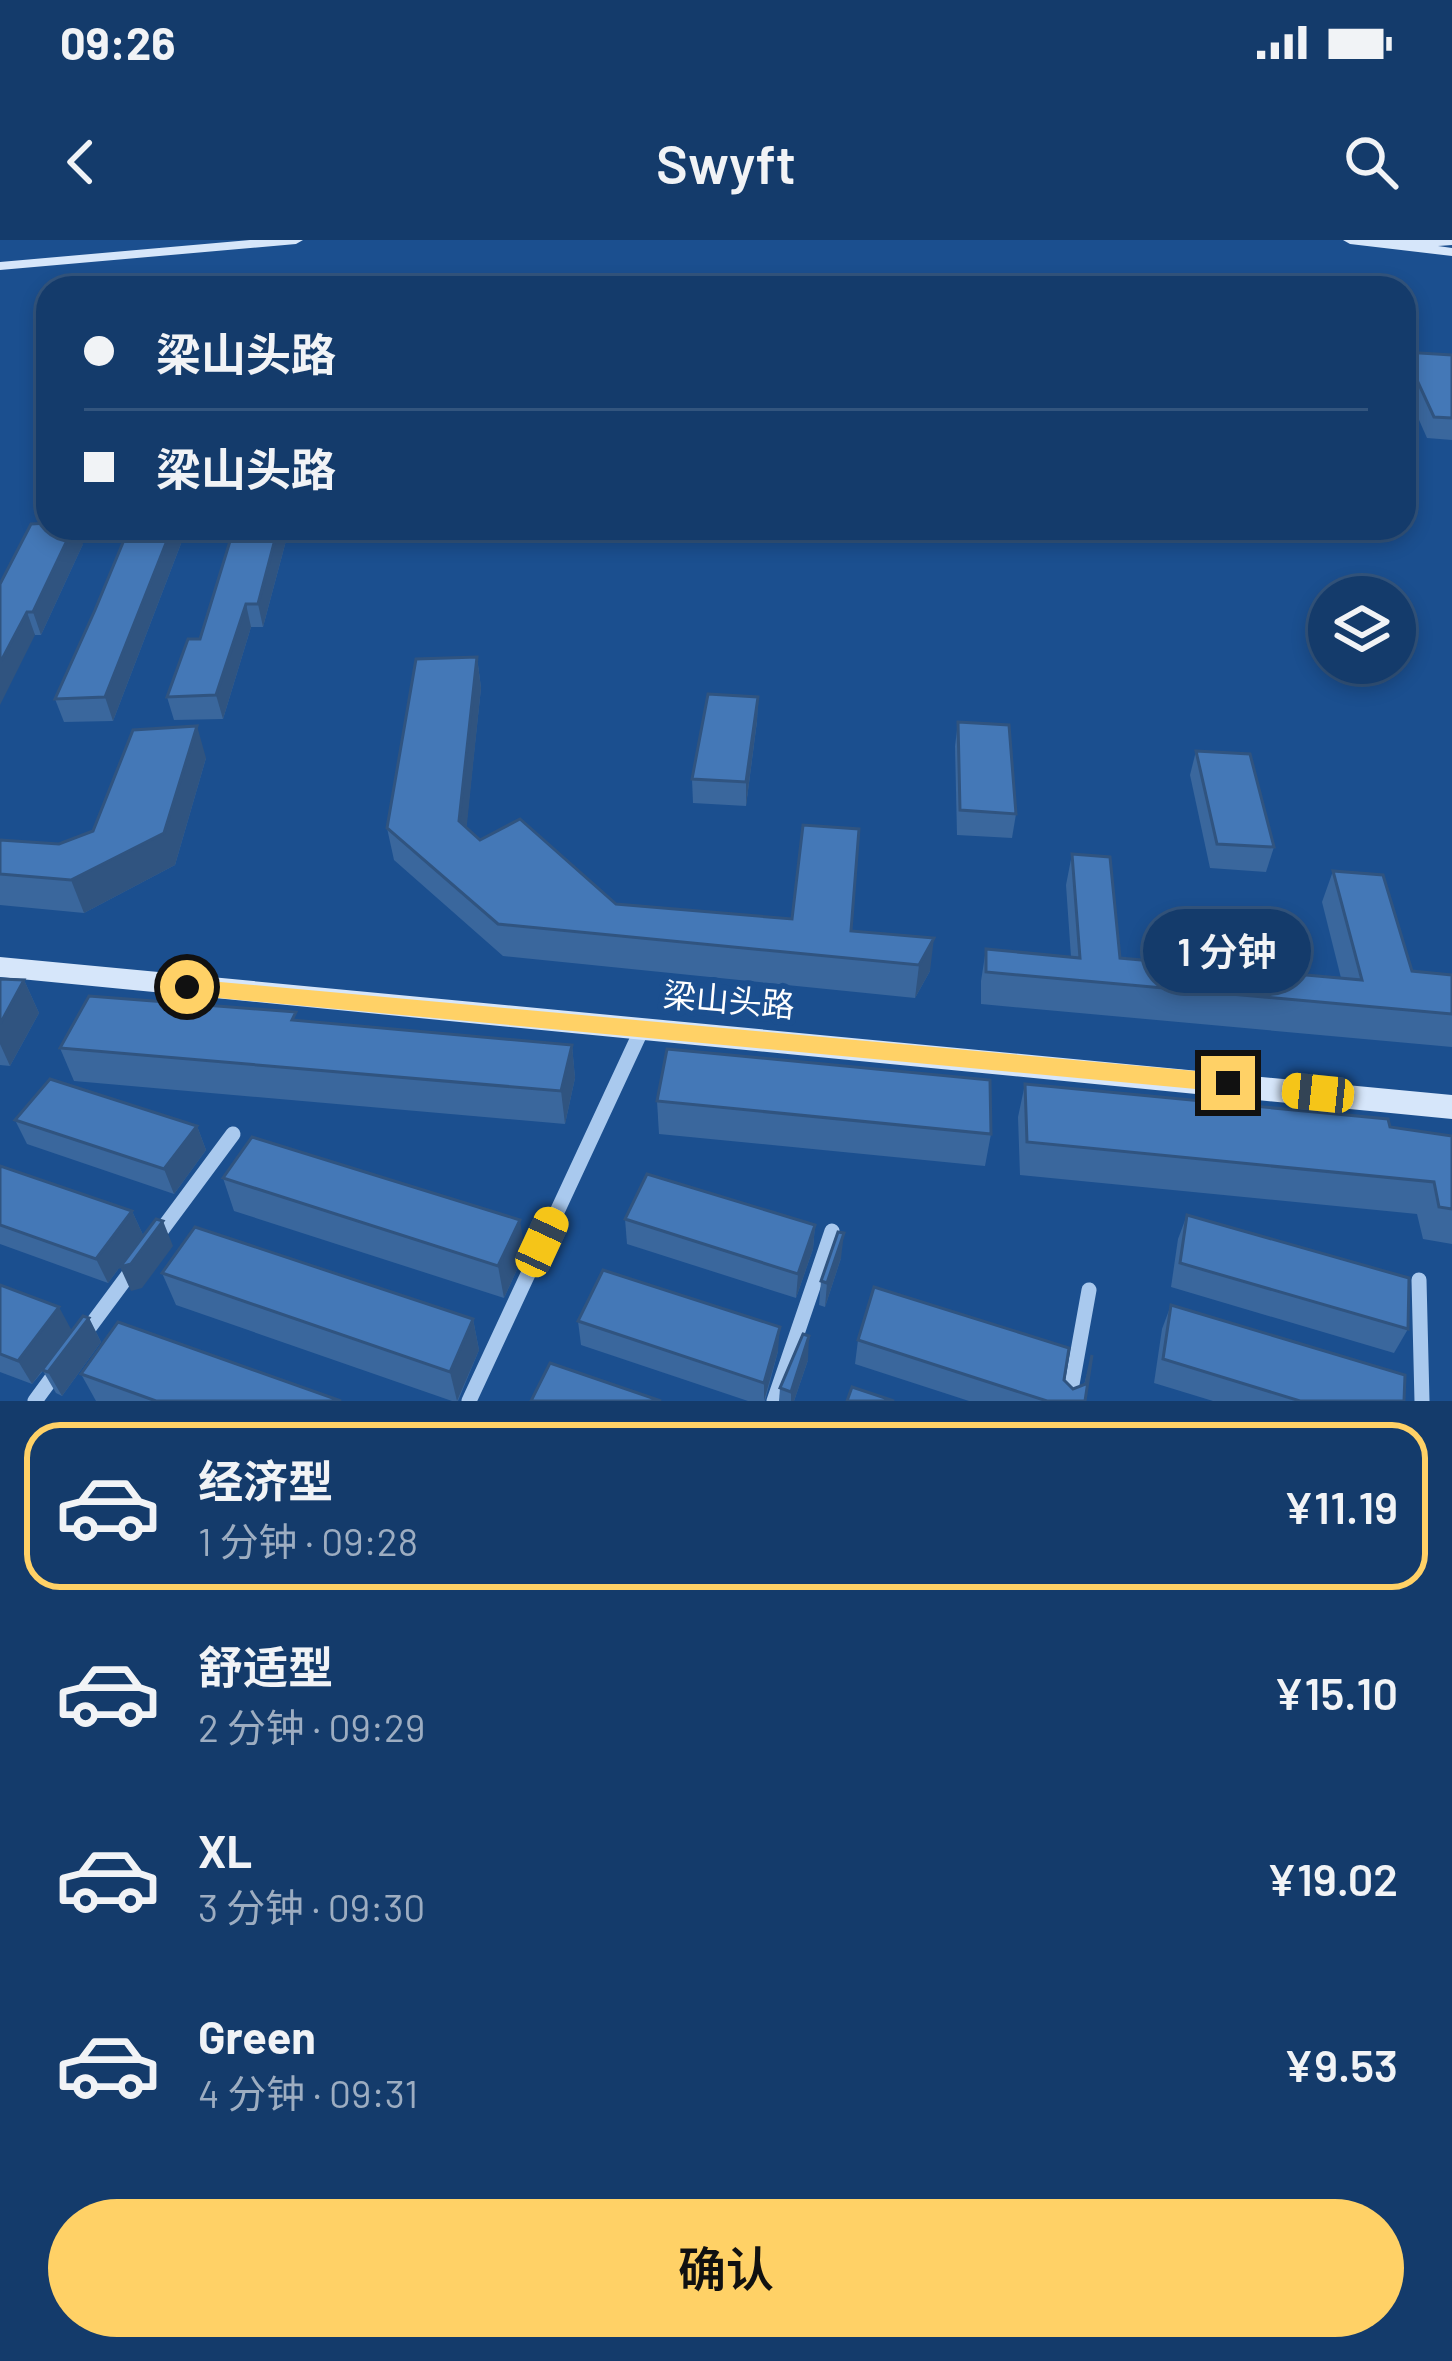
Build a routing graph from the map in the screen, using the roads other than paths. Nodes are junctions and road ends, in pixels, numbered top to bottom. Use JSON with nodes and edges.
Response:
{"nodes":[{"id":1,"x":296,"y":240,"type":"edge"},
{"id":2,"x":1350,"y":240,"type":"edge"},
{"id":3,"x":1452,"y":247,"type":"edge"},
{"id":4,"x":0,"y":266,"type":"edge"},
{"id":5,"x":0,"y":967,"type":"edge"},
{"id":6,"x":642,"y":1029,"type":"junction"},
{"id":7,"x":1452,"y":1107,"type":"edge"},
{"id":8,"x":233,"y":1134,"type":"dead end"},
{"id":9,"x":832,"y":1231,"type":"edge"},
{"id":10,"x":1419,"y":1280,"type":"dead end"},
{"id":11,"x":1089,"y":1290,"type":"dead end"},
{"id":12,"x":77,"y":1344,"type":"edge"},
{"id":13,"x":63,"y":1363,"type":"edge"},
{"id":14,"x":34,"y":1401,"type":"edge"},
{"id":15,"x":469,"y":1401,"type":"edge"},
{"id":16,"x":774,"y":1401,"type":"edge"},
{"id":17,"x":1069,"y":1401,"type":"edge"},
{"id":18,"x":1422,"y":1401,"type":"edge"}],
"edges":[{"from":1,"to":4,"type":"street"},
{"from":2,"to":3,"type":"street"},
{"from":5,"to":6,"type":"street","name":"梁山头路"},
{"from":6,"to":7,"type":"street","name":"梁山头路"},
{"from":6,"to":15,"type":"street"},
{"from":8,"to":12,"type":"street"},
{"from":9,"to":16,"type":"street"},
{"from":10,"to":18,"type":"street"},
{"from":11,"to":17,"type":"street"},
{"from":13,"to":14,"type":"street"}]}
